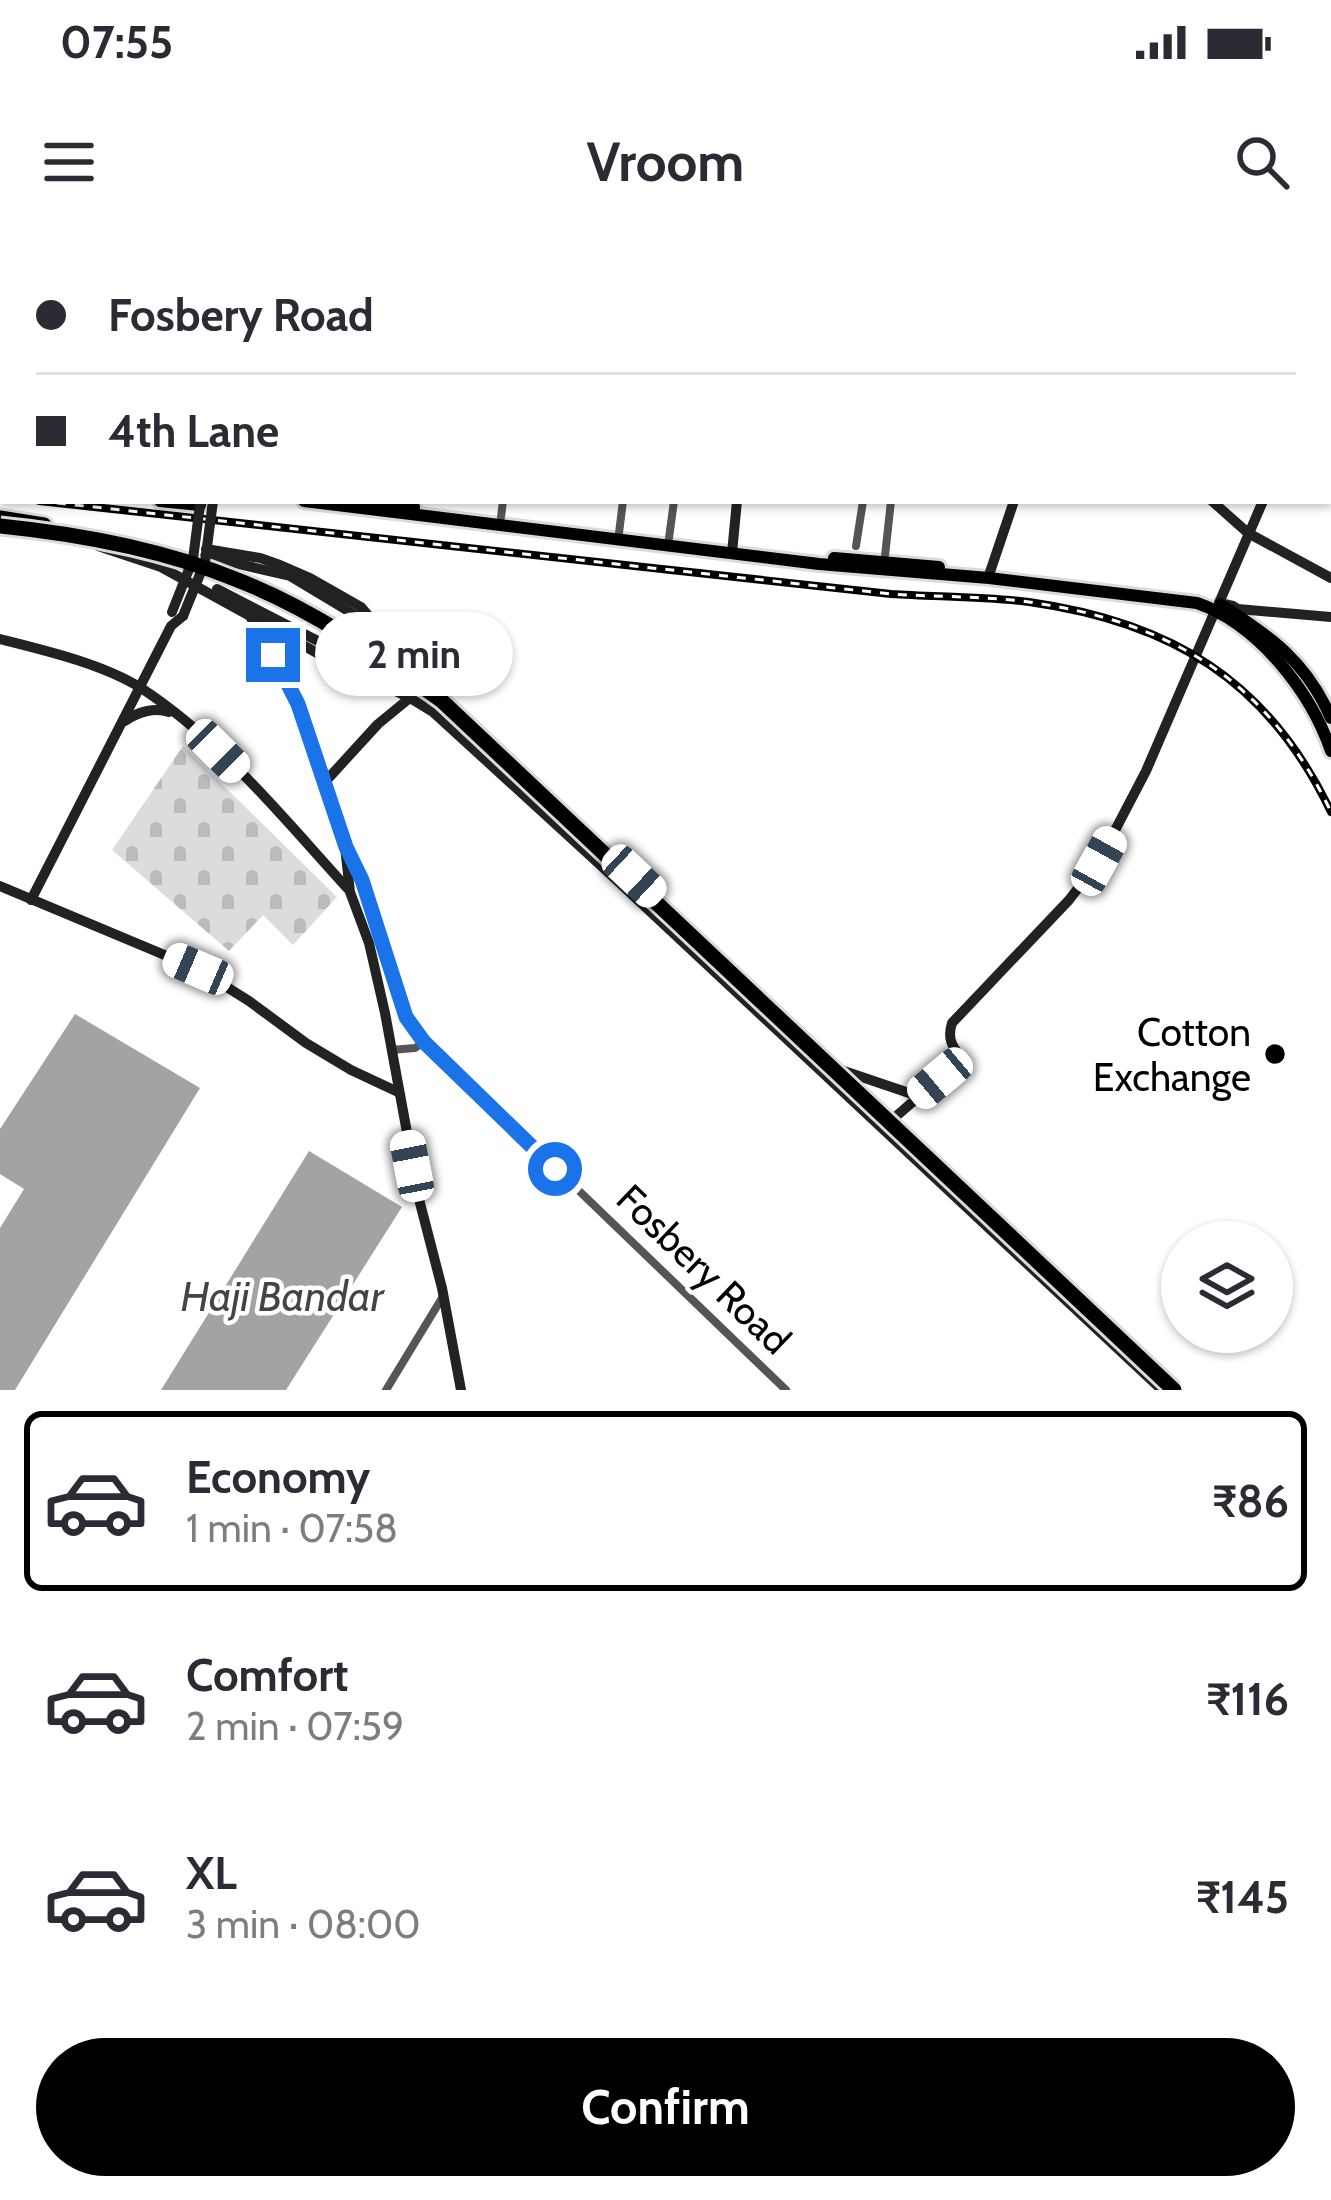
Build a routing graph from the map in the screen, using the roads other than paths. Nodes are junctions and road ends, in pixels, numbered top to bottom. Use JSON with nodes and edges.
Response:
{"nodes":[{"id":1,"x":204,"y":504,"type":"edge"},
{"id":2,"x":204,"y":504,"type":"edge"},
{"id":3,"x":331,"y":504,"type":"edge"},
{"id":4,"x":400,"y":504,"type":"edge"},
{"id":5,"x":503,"y":504,"type":"edge"},
{"id":6,"x":623,"y":504,"type":"edge"},
{"id":7,"x":674,"y":504,"type":"edge"},
{"id":8,"x":737,"y":504,"type":"edge"},
{"id":9,"x":863,"y":504,"type":"edge"},
{"id":10,"x":891,"y":504,"type":"edge"},
{"id":11,"x":1013,"y":504,"type":"edge"},
{"id":12,"x":1215,"y":504,"type":"edge"},
{"id":13,"x":1262,"y":504,"type":"edge"},
{"id":14,"x":501,"y":518,"type":"junction"},
{"id":15,"x":0,"y":527,"type":"edge"},
{"id":16,"x":619,"y":533,"type":"junction"},
{"id":17,"x":1248,"y":533,"type":"junction"},
{"id":18,"x":637,"y":538,"type":"junction"},
{"id":19,"x":669,"y":538,"type":"junction"},
{"id":20,"x":856,"y":546,"type":"dead end"},
{"id":21,"x":732,"y":550,"type":"junction"},
{"id":22,"x":206,"y":553,"type":"junction"},
{"id":23,"x":884,"y":566,"type":"junction"},
{"id":24,"x":989,"y":575,"type":"junction"},
{"id":25,"x":1331,"y":578,"type":"edge"},
{"id":26,"x":1222,"y":607,"type":"junction"},
{"id":27,"x":248,"y":610,"type":"junction"},
{"id":28,"x":178,"y":614,"type":"junction"},
{"id":29,"x":1331,"y":615,"type":"edge"},
{"id":30,"x":0,"y":639,"type":"edge"},
{"id":31,"x":426,"y":684,"type":"junction"},
{"id":32,"x":139,"y":687,"type":"junction"},
{"id":33,"x":410,"y":698,"type":"junction"},
{"id":34,"x":172,"y":713,"type":"junction"},
{"id":35,"x":1331,"y":718,"type":"edge"},
{"id":36,"x":120,"y":724,"type":"junction"},
{"id":37,"x":1331,"y":751,"type":"edge"},
{"id":38,"x":324,"y":783,"type":"junction"},
{"id":39,"x":346,"y":847,"type":"junction"},
{"id":40,"x":0,"y":886,"type":"edge"},
{"id":41,"x":350,"y":892,"type":"junction"},
{"id":42,"x":32,"y":900,"type":"junction"},
{"id":43,"x":405,"y":1012,"type":"junction"},
{"id":44,"x":386,"y":1016,"type":"junction"},
{"id":45,"x":424,"y":1042,"type":"junction"},
{"id":46,"x":391,"y":1050,"type":"junction"},
{"id":47,"x":838,"y":1069,"type":"junction"},
{"id":48,"x":827,"y":1078,"type":"junction"},
{"id":49,"x":398,"y":1092,"type":"junction"},
{"id":50,"x":918,"y":1096,"type":"junction"},
{"id":51,"x":893,"y":1119,"type":"junction"},
{"id":52,"x":443,"y":1297,"type":"junction"},
{"id":53,"x":386,"y":1390,"type":"edge"},
{"id":54,"x":461,"y":1390,"type":"edge"},
{"id":55,"x":786,"y":1390,"type":"edge"},
{"id":56,"x":1163,"y":1390,"type":"edge"},
{"id":57,"x":1176,"y":1390,"type":"edge"}],
"edges":[{"from":1,"to":22,"type":"street","bridge":true},
{"from":2,"to":28,"type":"street","bridge":true},
{"from":3,"to":18,"type":"main road"},
{"from":4,"to":14,"type":"main road"},
{"from":5,"to":14,"type":"street"},
{"from":6,"to":16,"type":"street"},
{"from":7,"to":19,"type":"street"},
{"from":8,"to":21,"type":"street"},
{"from":9,"to":20,"type":"street"},
{"from":10,"to":23,"type":"street"},
{"from":11,"to":24,"type":"street"},
{"from":12,"to":17,"type":"street"},
{"from":13,"to":17,"type":"street"},
{"from":14,"to":16,"type":"main road"},
{"from":15,"to":27,"type":"street"},
{"from":15,"to":56,"type":"highway","bridge":true},
{"from":15,"to":57,"type":"highway","bridge":true},
{"from":16,"to":18,"type":"main road"},
{"from":17,"to":25,"type":"street"},
{"from":17,"to":26,"type":"street"},
{"from":18,"to":19,"type":"main road"},
{"from":18,"to":21,"type":"main road"},
{"from":19,"to":21,"type":"main road"},
{"from":21,"to":23,"type":"main road"},
{"from":22,"to":28,"type":"street","bridge":true},
{"from":22,"to":31,"type":"street"},
{"from":23,"to":24,"type":"main road"},
{"from":24,"to":26,"type":"main road"},
{"from":26,"to":29,"type":"street"},
{"from":26,"to":35,"type":"main road"},
{"from":26,"to":37,"type":"main road"},
{"from":26,"to":50,"type":"street"},
{"from":27,"to":31,"type":"street"},
{"from":27,"to":33,"type":"street"},
{"from":27,"to":38,"type":"street"},
{"from":28,"to":32,"type":"street"},
{"from":30,"to":32,"type":"street"},
{"from":31,"to":33,"type":"street"},
{"from":31,"to":47,"type":"street"},
{"from":32,"to":34,"type":"street"},
{"from":32,"to":36,"type":"street"},
{"from":33,"to":38,"type":"street"},
{"from":33,"to":48,"type":"street"},
{"from":34,"to":36,"type":"street"},
{"from":34,"to":41,"type":"street"},
{"from":36,"to":42,"type":"street"},
{"from":38,"to":39,"type":"street"},
{"from":39,"to":41,"type":"street"},
{"from":39,"to":43,"type":"street","name":"Fosbery Road"},
{"from":40,"to":42,"type":"street"},
{"from":41,"to":44,"type":"street"},
{"from":42,"to":49,"type":"street"},
{"from":43,"to":44,"type":"street"},
{"from":43,"to":45,"type":"street","name":"Fosbery Road"},
{"from":44,"to":46,"type":"street"},
{"from":45,"to":46,"type":"street"},
{"from":45,"to":55,"type":"street","name":"Fosbery Road"},
{"from":46,"to":49,"type":"street"},
{"from":47,"to":48,"type":"street"},
{"from":47,"to":50,"type":"street"},
{"from":47,"to":51,"type":"street"},
{"from":48,"to":56,"type":"street"},
{"from":49,"to":52,"type":"street"},
{"from":50,"to":51,"type":"street"},
{"from":51,"to":57,"type":"street"},
{"from":52,"to":53,"type":"street"},
{"from":52,"to":54,"type":"street"}]}
